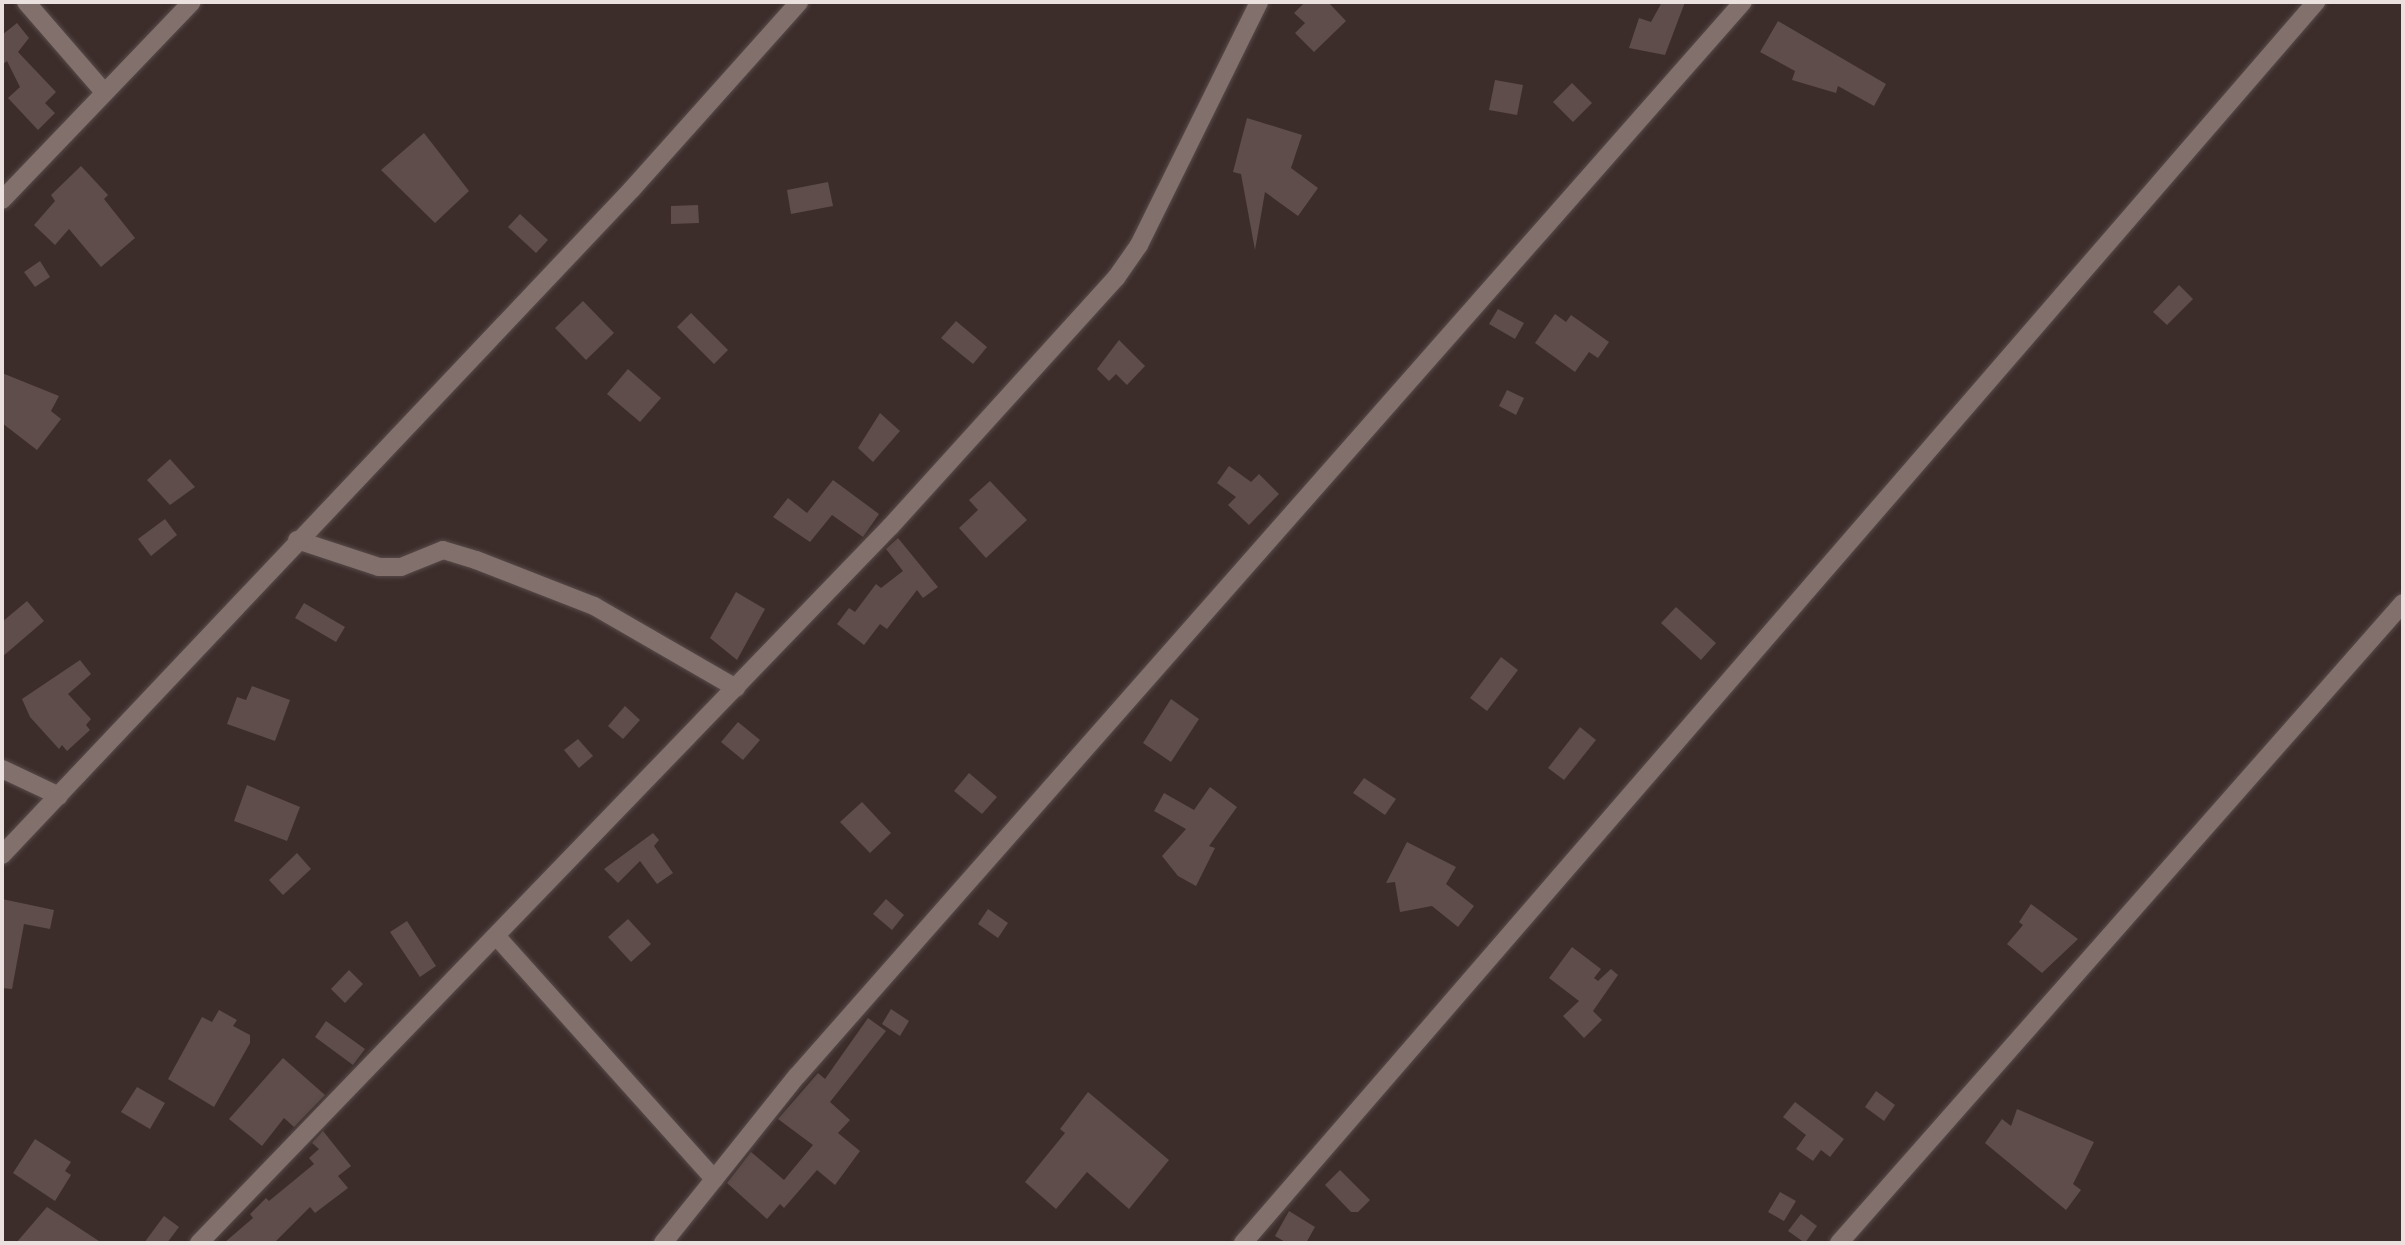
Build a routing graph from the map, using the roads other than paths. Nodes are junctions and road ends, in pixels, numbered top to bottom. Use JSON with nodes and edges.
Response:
{"nodes":[{"id":1,"x":26,"y":2,"type":"edge"},
{"id":2,"x":192,"y":2,"type":"edge"},
{"id":3,"x":799,"y":2,"type":"edge"},
{"id":4,"x":1259,"y":2,"type":"edge"},
{"id":5,"x":1743,"y":2,"type":"edge"},
{"id":6,"x":2316,"y":2,"type":"edge"},
{"id":7,"x":104,"y":92,"type":"junction"},
{"id":8,"x":2,"y":200,"type":"edge"},
{"id":9,"x":297,"y":540,"type":"junction"},
{"id":10,"x":2403,"y":603,"type":"edge"},
{"id":11,"x":736,"y":688,"type":"junction"},
{"id":12,"x":2,"y":769,"type":"edge"},
{"id":13,"x":59,"y":796,"type":"junction"},
{"id":14,"x":2,"y":855,"type":"edge"},
{"id":15,"x":498,"y":938,"type":"junction"},
{"id":16,"x":714,"y":1179,"type":"junction"},
{"id":17,"x":199,"y":1243,"type":"edge"},
{"id":18,"x":663,"y":1243,"type":"edge"},
{"id":19,"x":1243,"y":1243,"type":"edge"},
{"id":20,"x":1839,"y":1243,"type":"edge"}],
"edges":[{"from":1,"to":7,"type":"street"},
{"from":2,"to":7,"type":"street"},
{"from":3,"to":9,"type":"street"},
{"from":4,"to":11,"type":"street"},
{"from":5,"to":16,"type":"street"},
{"from":6,"to":19,"type":"street"},
{"from":7,"to":8,"type":"street"},
{"from":9,"to":11,"type":"street"},
{"from":9,"to":13,"type":"street"},
{"from":10,"to":20,"type":"street"},
{"from":11,"to":15,"type":"street"},
{"from":12,"to":13,"type":"street"},
{"from":13,"to":14,"type":"street"},
{"from":15,"to":16,"type":"street"},
{"from":15,"to":17,"type":"street"},
{"from":16,"to":18,"type":"street"}]}
